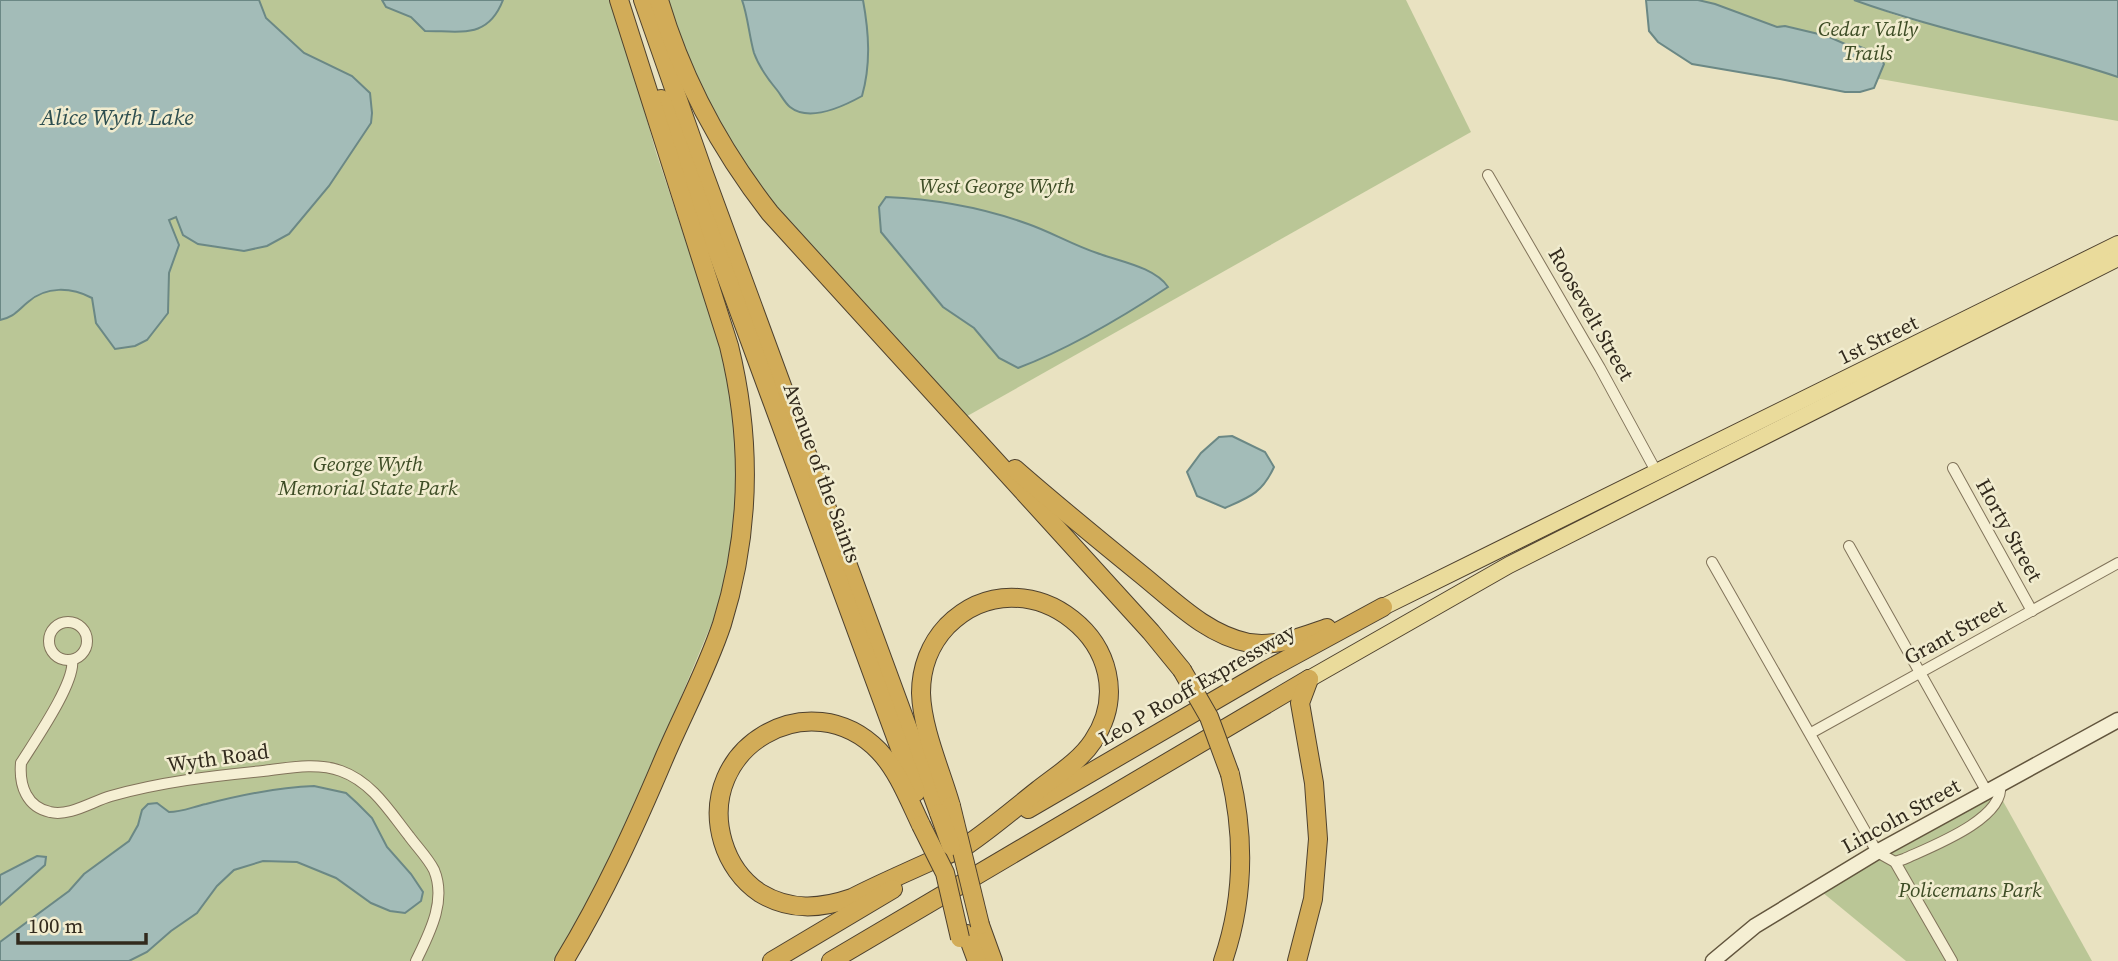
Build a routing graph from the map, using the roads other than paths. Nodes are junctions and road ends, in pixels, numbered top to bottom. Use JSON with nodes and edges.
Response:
{"nodes":[{"id":1,"x":619,"y":0,"type":"edge"},
{"id":2,"x":626,"y":0,"type":"edge"},
{"id":3,"x":643,"y":0,"type":"edge"},
{"id":4,"x":659,"y":0,"type":"edge"},
{"id":5,"x":1488,"y":175,"type":"dead end"},
{"id":6,"x":2118,"y":244,"type":"edge"},
{"id":7,"x":2118,"y":258,"type":"edge"},
{"id":8,"x":931,"y":388,"type":"junction"},
{"id":9,"x":1953,"y":468,"type":"dead end"},
{"id":10,"x":1660,"y":480,"type":"junction"},
{"id":11,"x":1849,"y":546,"type":"dead end"},
{"id":12,"x":1712,"y":562,"type":"dead end"},
{"id":13,"x":2118,"y":563,"type":"edge"},
{"id":14,"x":1383,"y":607,"type":"junction"},
{"id":15,"x":2032,"y":611,"type":"junction"},
{"id":16,"x":72,"y":660,"type":"junction"},
{"id":17,"x":1922,"y":673,"type":"junction"},
{"id":18,"x":1309,"y":679,"type":"junction"},
{"id":19,"x":2118,"y":720,"type":"edge"},
{"id":20,"x":1811,"y":733,"type":"junction"},
{"id":21,"x":2000,"y":785,"type":"junction"},
{"id":22,"x":1987,"y":792,"type":"junction"},
{"id":23,"x":934,"y":816,"type":"junction"},
{"id":24,"x":965,"y":846,"type":"junction"},
{"id":25,"x":1877,"y":852,"type":"junction"},
{"id":26,"x":1895,"y":862,"type":"junction"},
{"id":27,"x":931,"y":904,"type":"junction"},
{"id":28,"x":969,"y":932,"type":"junction"},
{"id":29,"x":416,"y":961,"type":"edge"},
{"id":30,"x":564,"y":961,"type":"edge"},
{"id":31,"x":772,"y":961,"type":"edge"},
{"id":32,"x":831,"y":961,"type":"edge"},
{"id":33,"x":854,"y":961,"type":"edge"},
{"id":34,"x":965,"y":961,"type":"edge"},
{"id":35,"x":977,"y":961,"type":"edge"},
{"id":36,"x":993,"y":961,"type":"edge"},
{"id":37,"x":1223,"y":961,"type":"edge"},
{"id":38,"x":1297,"y":961,"type":"edge"},
{"id":39,"x":1713,"y":961,"type":"edge"},
{"id":40,"x":1952,"y":961,"type":"edge"}],
"edges":[{"from":1,"to":30,"type":"highway"},
{"from":2,"to":23,"type":"highway","name":"Avenue of the Saints"},
{"from":3,"to":23,"type":"highway","name":"Avenue of the Saints"},
{"from":4,"to":8,"type":"highway"},
{"from":5,"to":10,"type":"street","name":"Roosevelt Street"},
{"from":6,"to":10,"type":"main road","name":"1st Street"},
{"from":7,"to":10,"type":"main road","name":"1st Street"},
{"from":8,"to":14,"type":"highway"},
{"from":8,"to":37,"type":"highway","bridge":true},
{"from":9,"to":15,"type":"street","name":"Horty Street"},
{"from":10,"to":14,"type":"main road","name":"Leo P Rooff Expressway"},
{"from":10,"to":18,"type":"main road"},
{"from":11,"to":17,"type":"street"},
{"from":12,"to":20,"type":"street"},
{"from":13,"to":15,"type":"street","name":"Grant Street"},
{"from":14,"to":24,"type":"highway","name":"Leo P Rooff Expressway"},
{"from":15,"to":17,"type":"street","name":"Grant Street"},
{"from":16,"to":16,"type":"street"},
{"from":16,"to":29,"type":"street","name":"Wyth Road"},
{"from":17,"to":20,"type":"street","name":"Grant Street"},
{"from":17,"to":22,"type":"street"},
{"from":18,"to":27,"type":"highway"},
{"from":18,"to":38,"type":"highway"},
{"from":19,"to":21,"type":"main road","name":"Lincoln Street"},
{"from":20,"to":25,"type":"street"},
{"from":21,"to":22,"type":"main road","name":"Lincoln Street"},
{"from":21,"to":26,"type":"street"},
{"from":22,"to":25,"type":"main road","name":"Lincoln Street"},
{"from":23,"to":24,"type":"highway"},
{"from":23,"to":24,"type":"highway"},
{"from":23,"to":28,"type":"highway","name":"Avenue of the Saints","bridge":true},
{"from":23,"to":28,"type":"highway","name":"Avenue of the Saints","bridge":true},
{"from":24,"to":31,"type":"highway","name":"Leo P Rooff Expressway"},
{"from":25,"to":26,"type":"street"},
{"from":25,"to":39,"type":"main road","name":"Lincoln Street"},
{"from":26,"to":40,"type":"street"},
{"from":27,"to":32,"type":"highway"},
{"from":27,"to":33,"type":"highway"},
{"from":28,"to":34,"type":"highway"},
{"from":28,"to":35,"type":"highway","name":"Avenue of the Saints"},
{"from":28,"to":36,"type":"highway","name":"Avenue of the Saints"}]}
